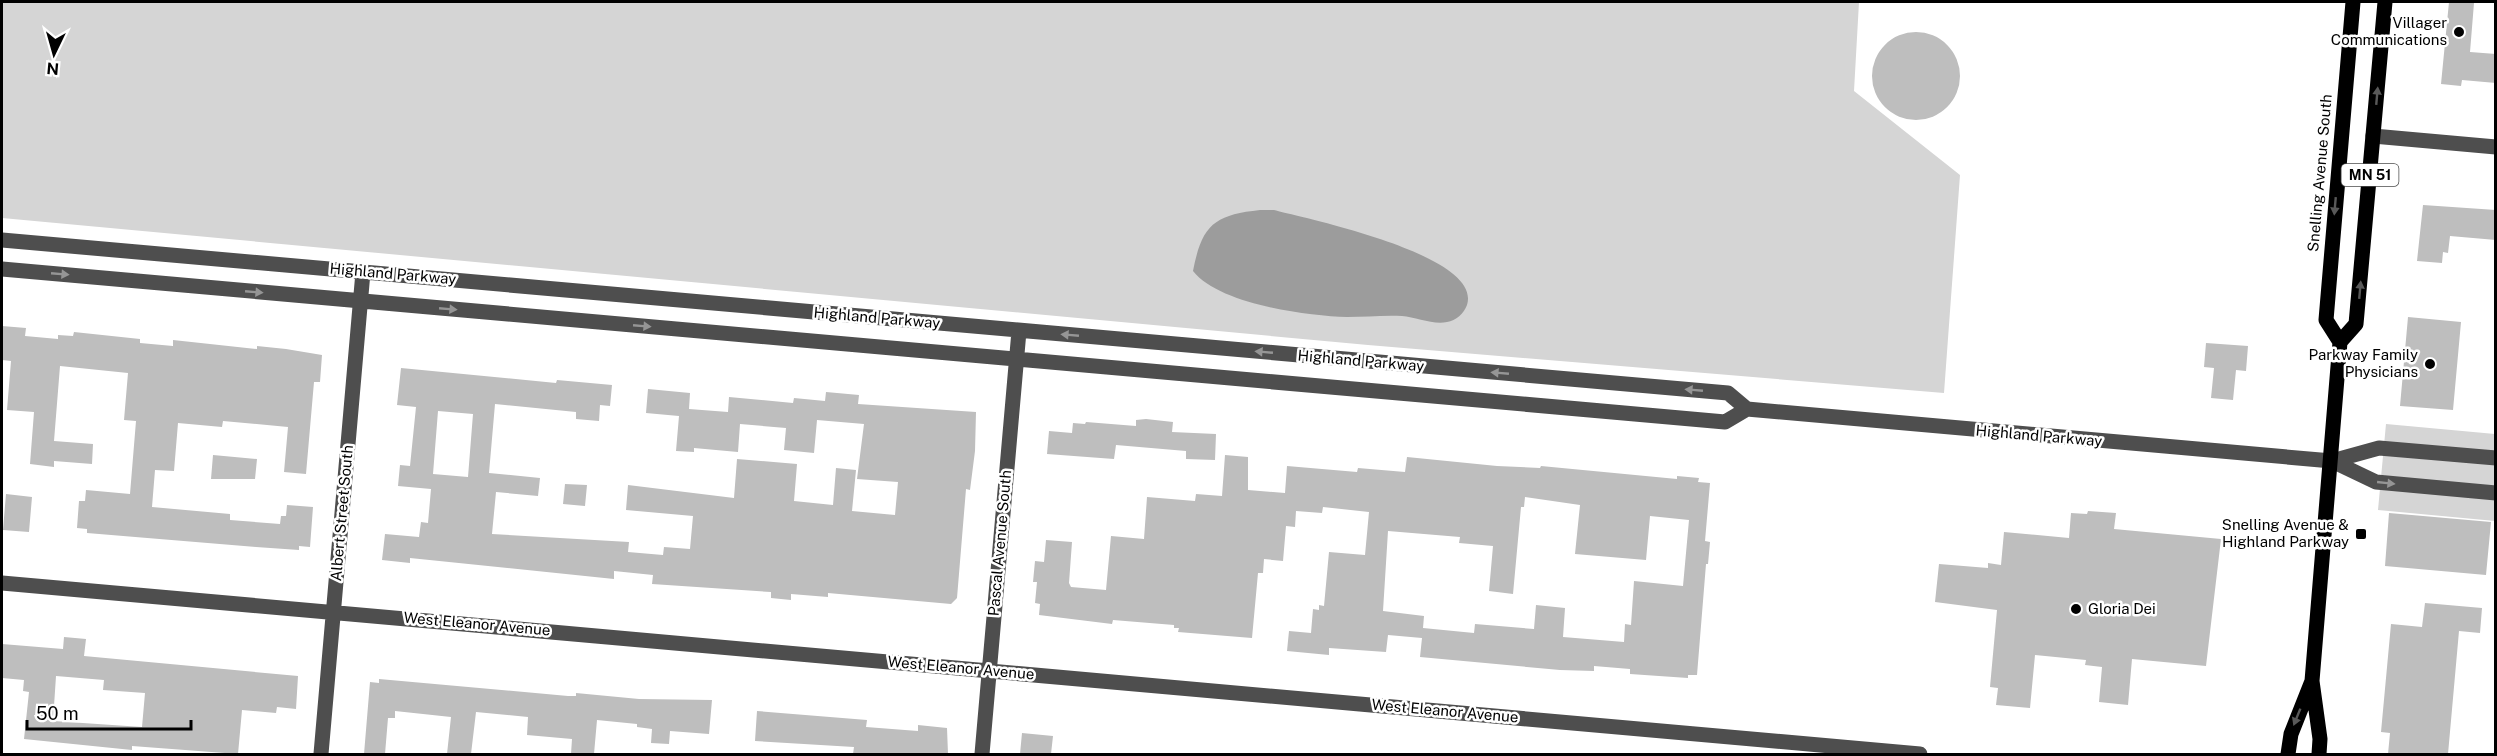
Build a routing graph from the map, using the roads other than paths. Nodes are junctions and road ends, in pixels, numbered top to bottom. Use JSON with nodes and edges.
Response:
{"nodes":[{"id":1,"x":2353,"y":2,"type":"edge"},
{"id":2,"x":2385,"y":2,"type":"edge"},
{"id":3,"x":2373,"y":136,"type":"junction"},
{"id":4,"x":2496,"y":147,"type":"edge"},
{"id":5,"x":2,"y":240,"type":"edge"},
{"id":6,"x":2,"y":269,"type":"edge"},
{"id":7,"x":363,"y":272,"type":"junction"},
{"id":8,"x":361,"y":302,"type":"junction"},
{"id":9,"x":1019,"y":331,"type":"junction"},
{"id":10,"x":2340,"y":342,"type":"junction"},
{"id":11,"x":1017,"y":358,"type":"junction"},
{"id":12,"x":1747,"y":409,"type":"junction"},
{"id":13,"x":2496,"y":458,"type":"edge"},
{"id":14,"x":2332,"y":461,"type":"junction"},
{"id":15,"x":2496,"y":493,"type":"edge"},
{"id":16,"x":2,"y":583,"type":"edge"},
{"id":17,"x":333,"y":611,"type":"junction"},
{"id":18,"x":989,"y":671,"type":"junction"},
{"id":19,"x":2312,"y":681,"type":"junction"},
{"id":20,"x":321,"y":754,"type":"edge"},
{"id":21,"x":982,"y":754,"type":"edge"},
{"id":22,"x":1920,"y":754,"type":"edge"},
{"id":23,"x":2288,"y":754,"type":"edge"},
{"id":24,"x":2319,"y":754,"type":"edge"}],
"edges":[{"from":1,"to":10,"type":"main road","name":"Snelling Avenue South","number":"MN 51","one_way":true},
{"from":3,"to":2,"type":"main road","number":"MN 51","one_way":true},
{"from":3,"to":4,"type":"street"},
{"from":10,"to":3,"type":"main road","number":"MN 51","one_way":true},
{"from":5,"to":7,"type":"street","name":"Highland Parkway"},
{"from":6,"to":8,"type":"street","name":"Highland Parkway","one_way":true},
{"from":7,"to":8,"type":"street","name":"Albert Street South"},
{"from":7,"to":9,"type":"street","name":"Highland Parkway"},
{"from":8,"to":11,"type":"street","name":"Highland Parkway","one_way":true},
{"from":8,"to":17,"type":"street","name":"Albert Street South"},
{"from":9,"to":11,"type":"street","name":"Pascal Avenue South"},
{"from":12,"to":9,"type":"street","name":"Highland Parkway","one_way":true},
{"from":10,"to":14,"type":"main road"},
{"from":11,"to":12,"type":"street","name":"Highland Parkway"},
{"from":11,"to":18,"type":"street","name":"Pascal Avenue South"},
{"from":12,"to":14,"type":"street","name":"Highland Parkway"},
{"from":13,"to":14,"type":"street","name":"Highland Parkway"},
{"from":14,"to":15,"type":"street","name":"Highland Parkway","one_way":true},
{"from":14,"to":19,"type":"main road"},
{"from":16,"to":17,"type":"street","name":"West Eleanor Avenue"},
{"from":17,"to":18,"type":"street","name":"West Eleanor Avenue"},
{"from":17,"to":20,"type":"street","name":"Albert Street South"},
{"from":18,"to":21,"type":"street","name":"Pascal Avenue South"},
{"from":18,"to":22,"type":"street","name":"West Eleanor Avenue"},
{"from":19,"to":23,"type":"main road","one_way":true},
{"from":19,"to":24,"type":"main road"}]}
